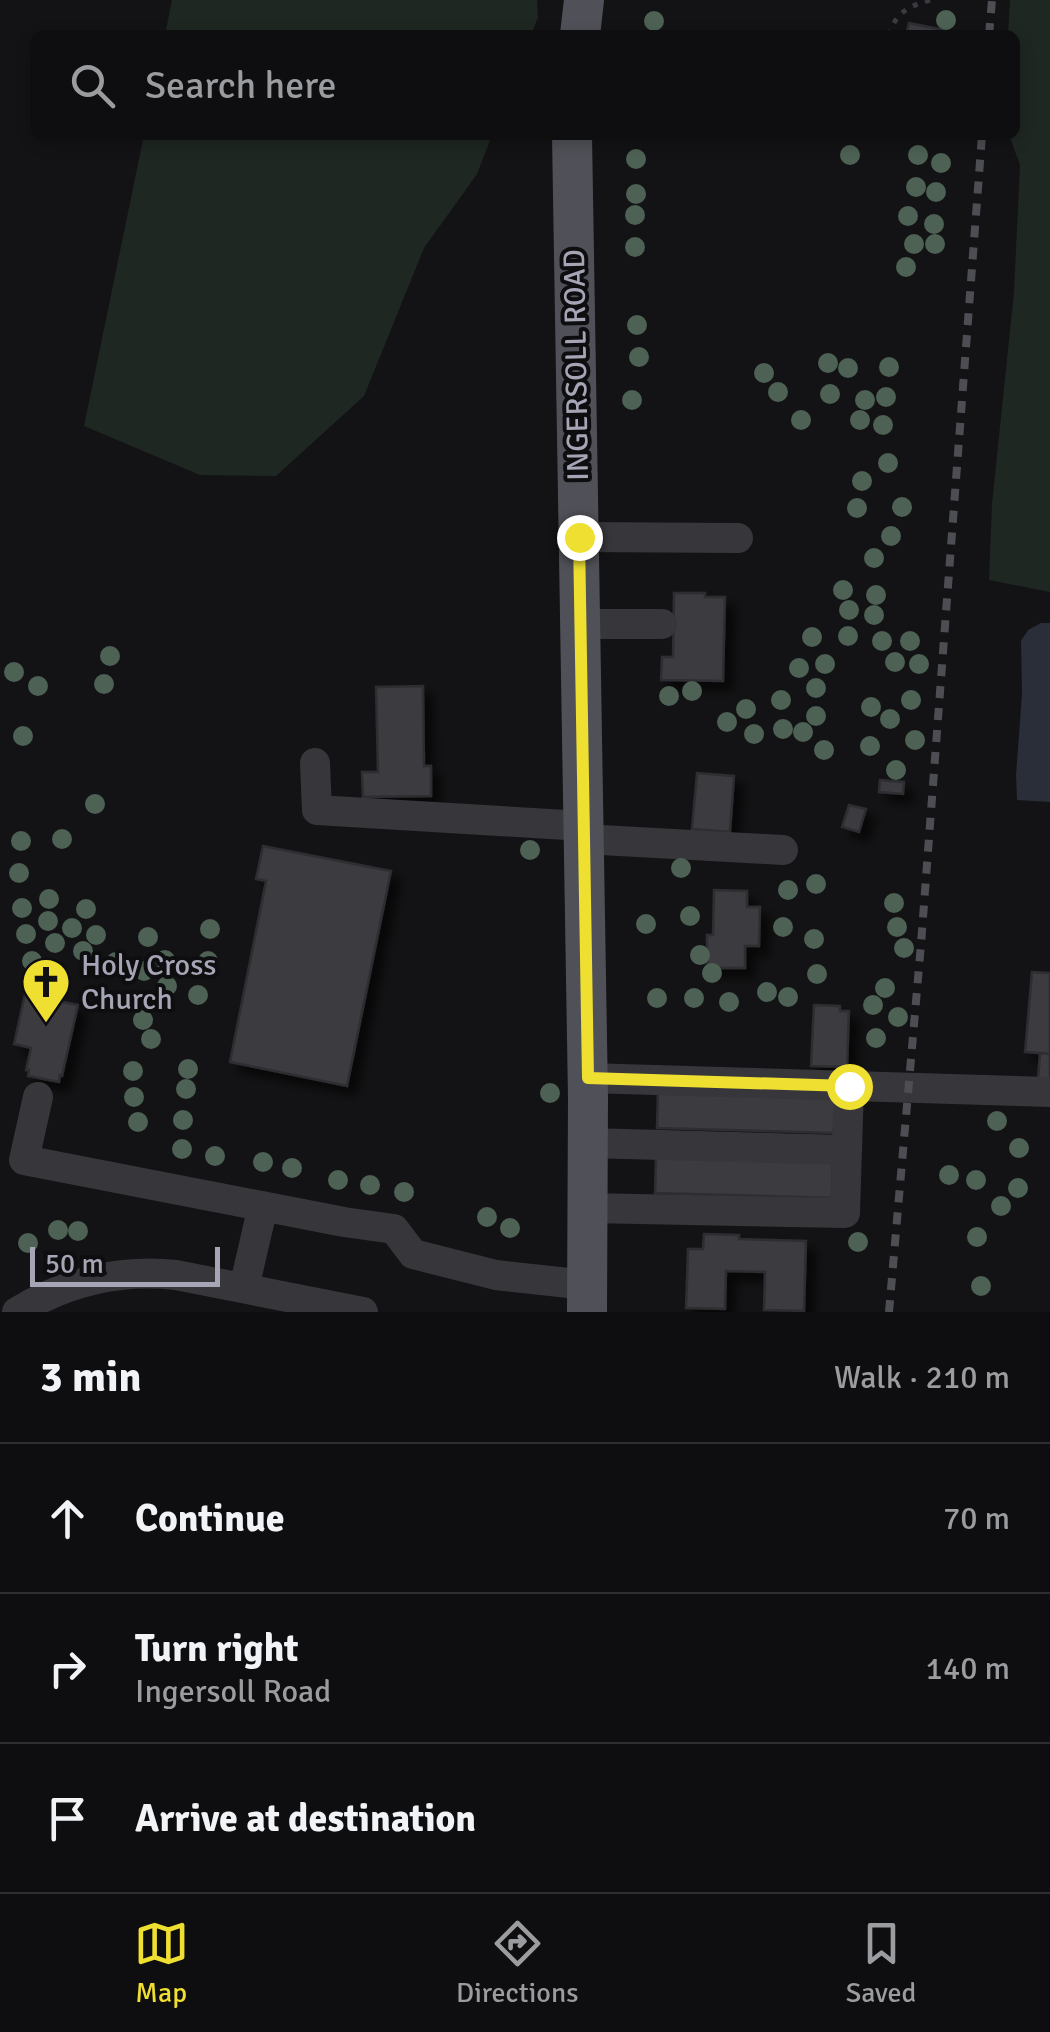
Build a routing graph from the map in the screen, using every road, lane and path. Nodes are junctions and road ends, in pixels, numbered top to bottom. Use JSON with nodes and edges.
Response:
{"nodes":[{"id":1,"x":584,"y":0,"type":"edge"},
{"id":2,"x":930,"y":0,"type":"edge"},
{"id":3,"x":581,"y":30,"type":"edge"},
{"id":4,"x":890,"y":30,"type":"edge"},
{"id":5,"x":572,"y":140,"type":"edge"},
{"id":6,"x":579,"y":537,"type":"junction"},
{"id":7,"x":738,"y":538,"type":"dead end"},
{"id":8,"x":580,"y":624,"type":"junction"},
{"id":9,"x":662,"y":624,"type":"dead end"},
{"id":10,"x":316,"y":762,"type":"dead end"},
{"id":11,"x":583,"y":833,"type":"junction"},
{"id":12,"x":784,"y":850,"type":"dead end"},
{"id":13,"x":588,"y":1078,"type":"junction"},
{"id":14,"x":849,"y":1086,"type":"junction"},
{"id":15,"x":1050,"y":1092,"type":"edge"},
{"id":16,"x":38,"y":1097,"type":"dead end"},
{"id":17,"x":588,"y":1143,"type":"junction"},
{"id":18,"x":846,"y":1150,"type":"junction"},
{"id":19,"x":263,"y":1206,"type":"junction"},
{"id":20,"x":588,"y":1208,"type":"junction"},
{"id":21,"x":244,"y":1288,"type":"junction"},
{"id":22,"x":588,"y":1298,"type":"edge"},
{"id":23,"x":17,"y":1312,"type":"edge"},
{"id":24,"x":363,"y":1312,"type":"edge"}],
"edges":[{"from":1,"to":3,"type":"main road"},
{"from":2,"to":4,"type":"path"},
{"from":5,"to":6,"type":"main road","name":"INGERSOLL ROAD"},
{"from":6,"to":7,"type":"street"},
{"from":6,"to":8,"type":"main road","name":"INGERSOLL ROAD"},
{"from":8,"to":9,"type":"street"},
{"from":8,"to":11,"type":"main road","name":"INGERSOLL ROAD"},
{"from":10,"to":11,"type":"street"},
{"from":11,"to":12,"type":"street"},
{"from":11,"to":13,"type":"main road","name":"INGERSOLL ROAD"},
{"from":13,"to":14,"type":"street"},
{"from":13,"to":17,"type":"main road","name":"INGERSOLL ROAD"},
{"from":14,"to":15,"type":"street"},
{"from":14,"to":18,"type":"street"},
{"from":16,"to":19,"type":"street"},
{"from":17,"to":18,"type":"street"},
{"from":17,"to":20,"type":"main road","name":"INGERSOLL ROAD"},
{"from":18,"to":20,"type":"street"},
{"from":19,"to":21,"type":"street"},
{"from":19,"to":22,"type":"street"},
{"from":20,"to":22,"type":"main road","name":"INGERSOLL ROAD"},
{"from":21,"to":23,"type":"street"},
{"from":21,"to":24,"type":"street"}]}
